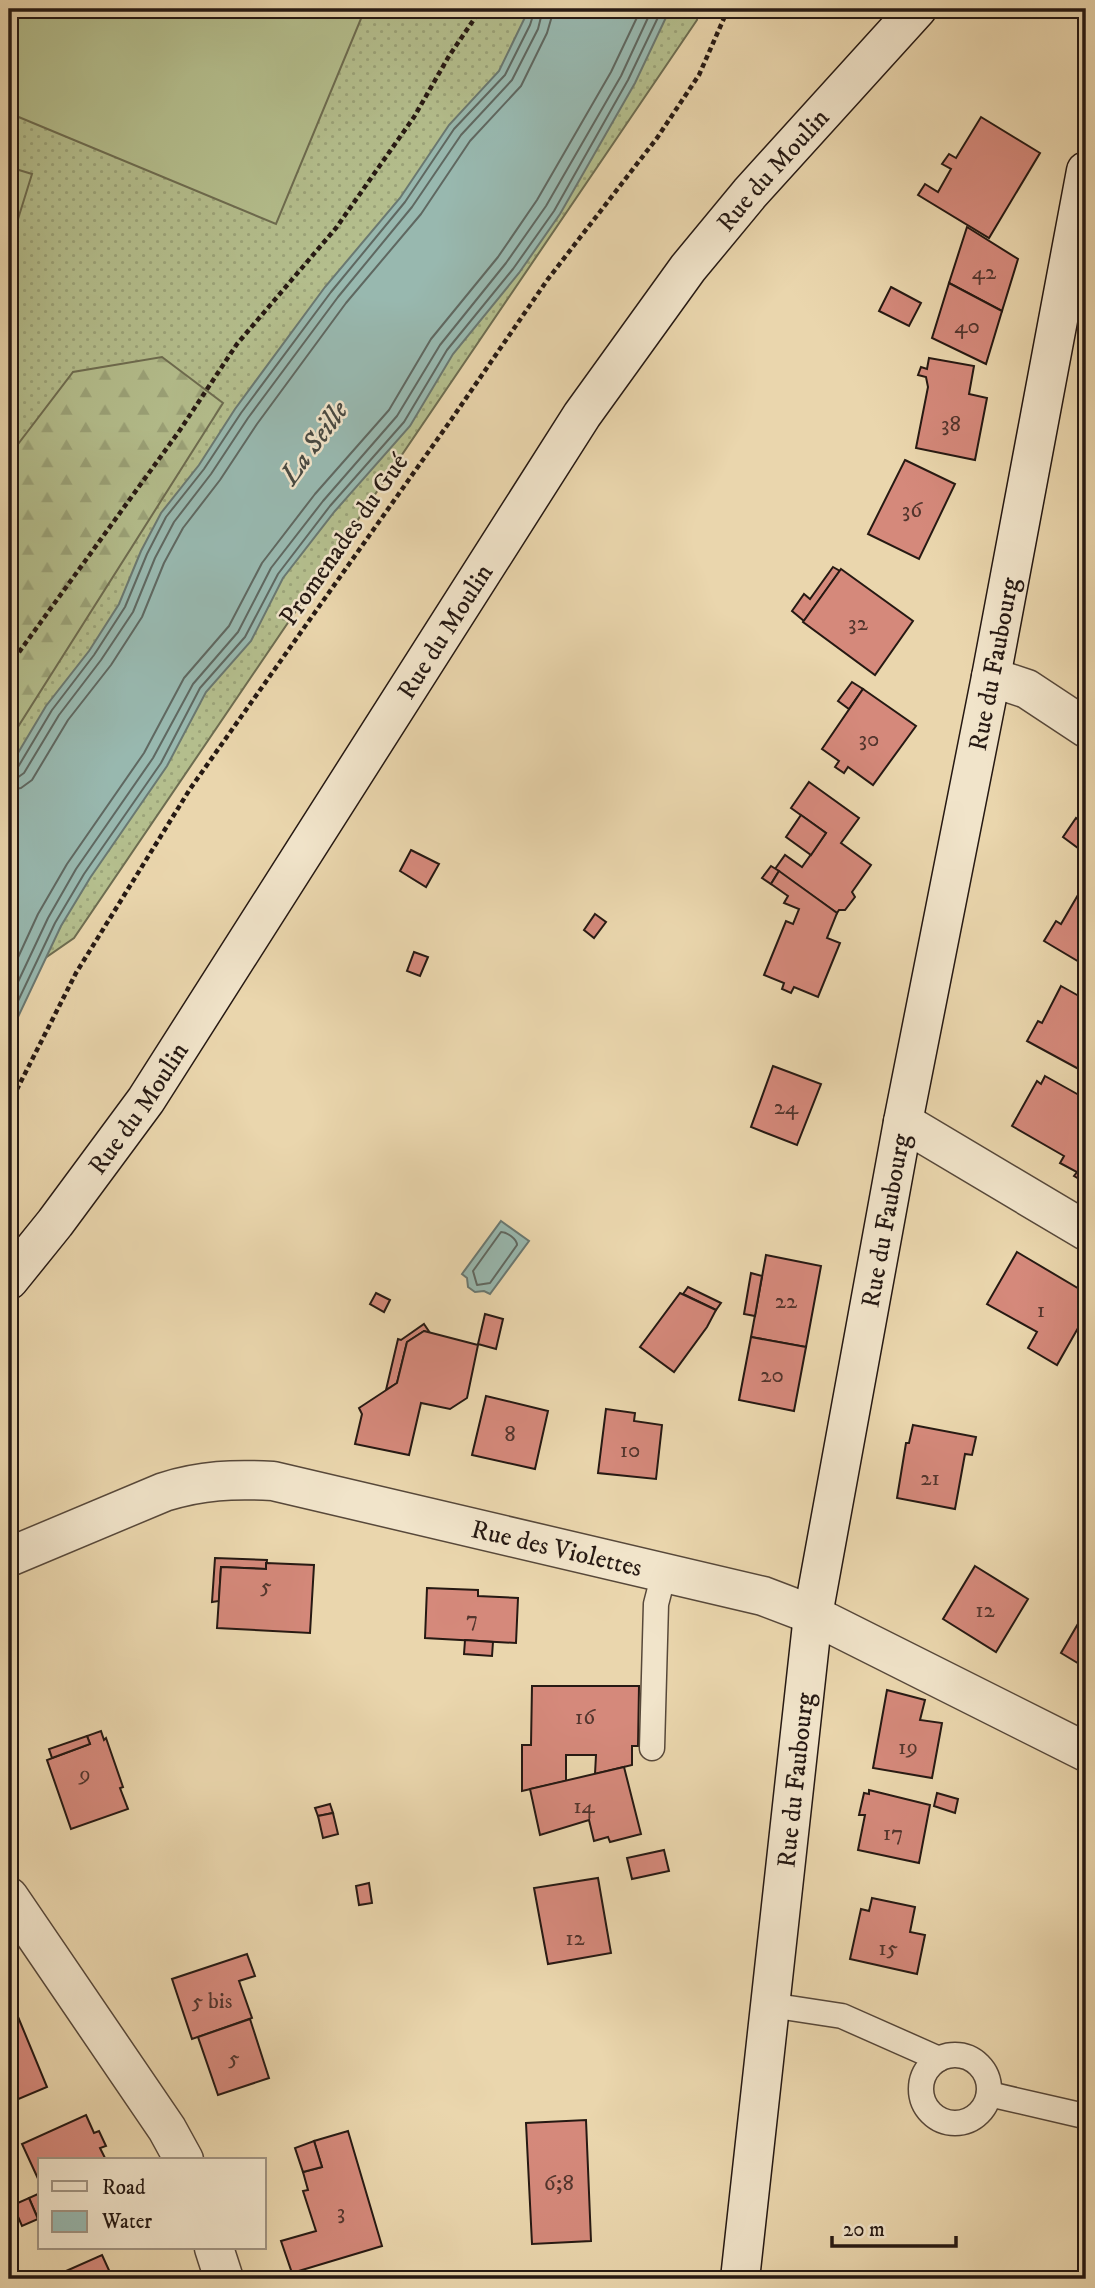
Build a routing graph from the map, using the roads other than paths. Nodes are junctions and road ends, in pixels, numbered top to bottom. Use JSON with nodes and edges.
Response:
{"nodes":[{"id":1,"x":917,"y":9,"type":"edge"},
{"id":2,"x":1086,"y":171,"type":"edge"},
{"id":3,"x":991,"y":677,"type":"junction"},
{"id":4,"x":1086,"y":728,"type":"edge"},
{"id":5,"x":903,"y":1122,"type":"junction"},
{"id":6,"x":1086,"y":1231,"type":"edge"},
{"id":7,"x":9,"y":1280,"type":"edge"},
{"id":8,"x":9,"y":1557,"type":"edge"},
{"id":9,"x":664,"y":1573,"type":"junction"},
{"id":10,"x":813,"y":1615,"type":"junction"},
{"id":11,"x":652,"y":1748,"type":"dead end"},
{"id":12,"x":1086,"y":1752,"type":"edge"},
{"id":13,"x":9,"y":1896,"type":"edge"},
{"id":14,"x":770,"y":2005,"type":"junction"},
{"id":15,"x":939,"y":2059,"type":"junction"},
{"id":16,"x":989,"y":2094,"type":"junction"},
{"id":17,"x":1080,"y":2115,"type":"dead end"},
{"id":18,"x":183,"y":2158,"type":"edge"},
{"id":19,"x":215,"y":2250,"type":"edge"},
{"id":20,"x":224,"y":2279,"type":"edge"},
{"id":21,"x":740,"y":2279,"type":"edge"}],
"edges":[{"from":1,"to":7,"type":"main road","name":"Rue du Moulin"},
{"from":2,"to":3,"type":"main road","name":"Rue du Faubourg"},
{"from":3,"to":4,"type":"main road"},
{"from":3,"to":5,"type":"main road","name":"Rue du Faubourg"},
{"from":5,"to":6,"type":"main road"},
{"from":5,"to":10,"type":"main road","name":"Rue du Faubourg"},
{"from":8,"to":9,"type":"main road","name":"Rue des Violettes"},
{"from":9,"to":10,"type":"main road","name":"Rue des Violettes"},
{"from":9,"to":11,"type":"lane"},
{"from":10,"to":12,"type":"main road","name":"Rue des Violettes"},
{"from":10,"to":14,"type":"main road","name":"Rue du Faubourg"},
{"from":13,"to":18,"type":"main road"},
{"from":14,"to":15,"type":"lane"},
{"from":14,"to":21,"type":"main road","name":"Rue du Faubourg"},
{"from":15,"to":16,"type":"lane"},
{"from":15,"to":16,"type":"lane"},
{"from":16,"to":17,"type":"lane"},
{"from":19,"to":20,"type":"main road"}]}
